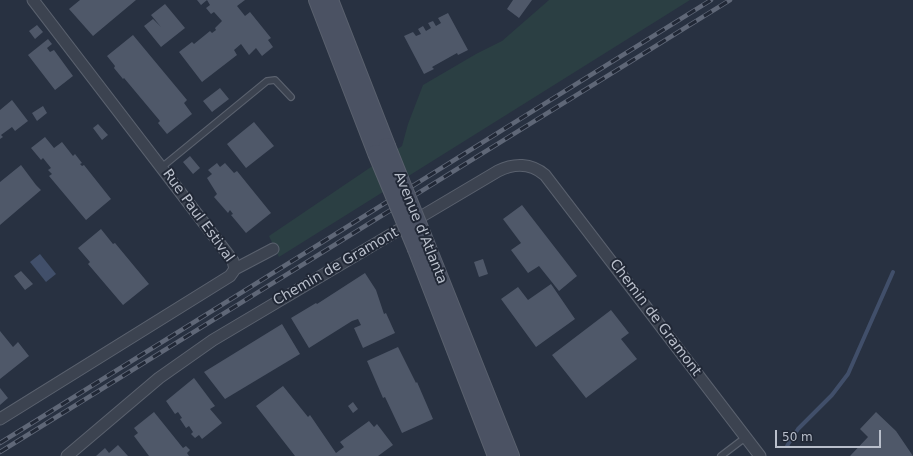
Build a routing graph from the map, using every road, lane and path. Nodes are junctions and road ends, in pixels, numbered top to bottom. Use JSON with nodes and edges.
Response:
{"nodes":[{"id":1,"x":33,"y":0,"type":"edge"},
{"id":2,"x":317,"y":0,"type":"edge"},
{"id":3,"x":330,"y":0,"type":"edge"},
{"id":4,"x":291,"y":97,"type":"dead end"},
{"id":5,"x":381,"y":150,"type":"junction"},
{"id":6,"x":162,"y":167,"type":"junction"},
{"id":7,"x":421,"y":246,"type":"junction"},
{"id":8,"x":274,"y":249,"type":"dead end"},
{"id":9,"x":235,"y":269,"type":"junction"},
{"id":10,"x":0,"y":419,"type":"edge"},
{"id":11,"x":746,"y":437,"type":"junction"},
{"id":12,"x":67,"y":456,"type":"edge"},
{"id":13,"x":496,"y":456,"type":"edge"},
{"id":14,"x":511,"y":456,"type":"edge"},
{"id":15,"x":721,"y":456,"type":"edge"},
{"id":16,"x":760,"y":456,"type":"edge"}],
"edges":[{"from":1,"to":6,"type":"street","name":"Rue Paul Estival"},
{"from":2,"to":5,"type":"main road","name":"Avenue d'Atlanta"},
{"from":3,"to":5,"type":"main road","name":"Avenue d'Atlanta"},
{"from":4,"to":6,"type":"lane"},
{"from":5,"to":7,"type":"main road","name":"Avenue d'Atlanta","bridge":true},
{"from":6,"to":9,"type":"street","name":"Rue Paul Estival"},
{"from":7,"to":13,"type":"main road","name":"Avenue d'Atlanta"},
{"from":7,"to":14,"type":"main road","name":"Avenue d'Atlanta"},
{"from":8,"to":9,"type":"street"},
{"from":9,"to":10,"type":"street","name":"Rue Paul Estival"},
{"from":11,"to":12,"type":"street","name":"Chemin de Gramont"},
{"from":11,"to":15,"type":"lane"},
{"from":11,"to":16,"type":"street","name":"Chemin de Gramont"}]}
